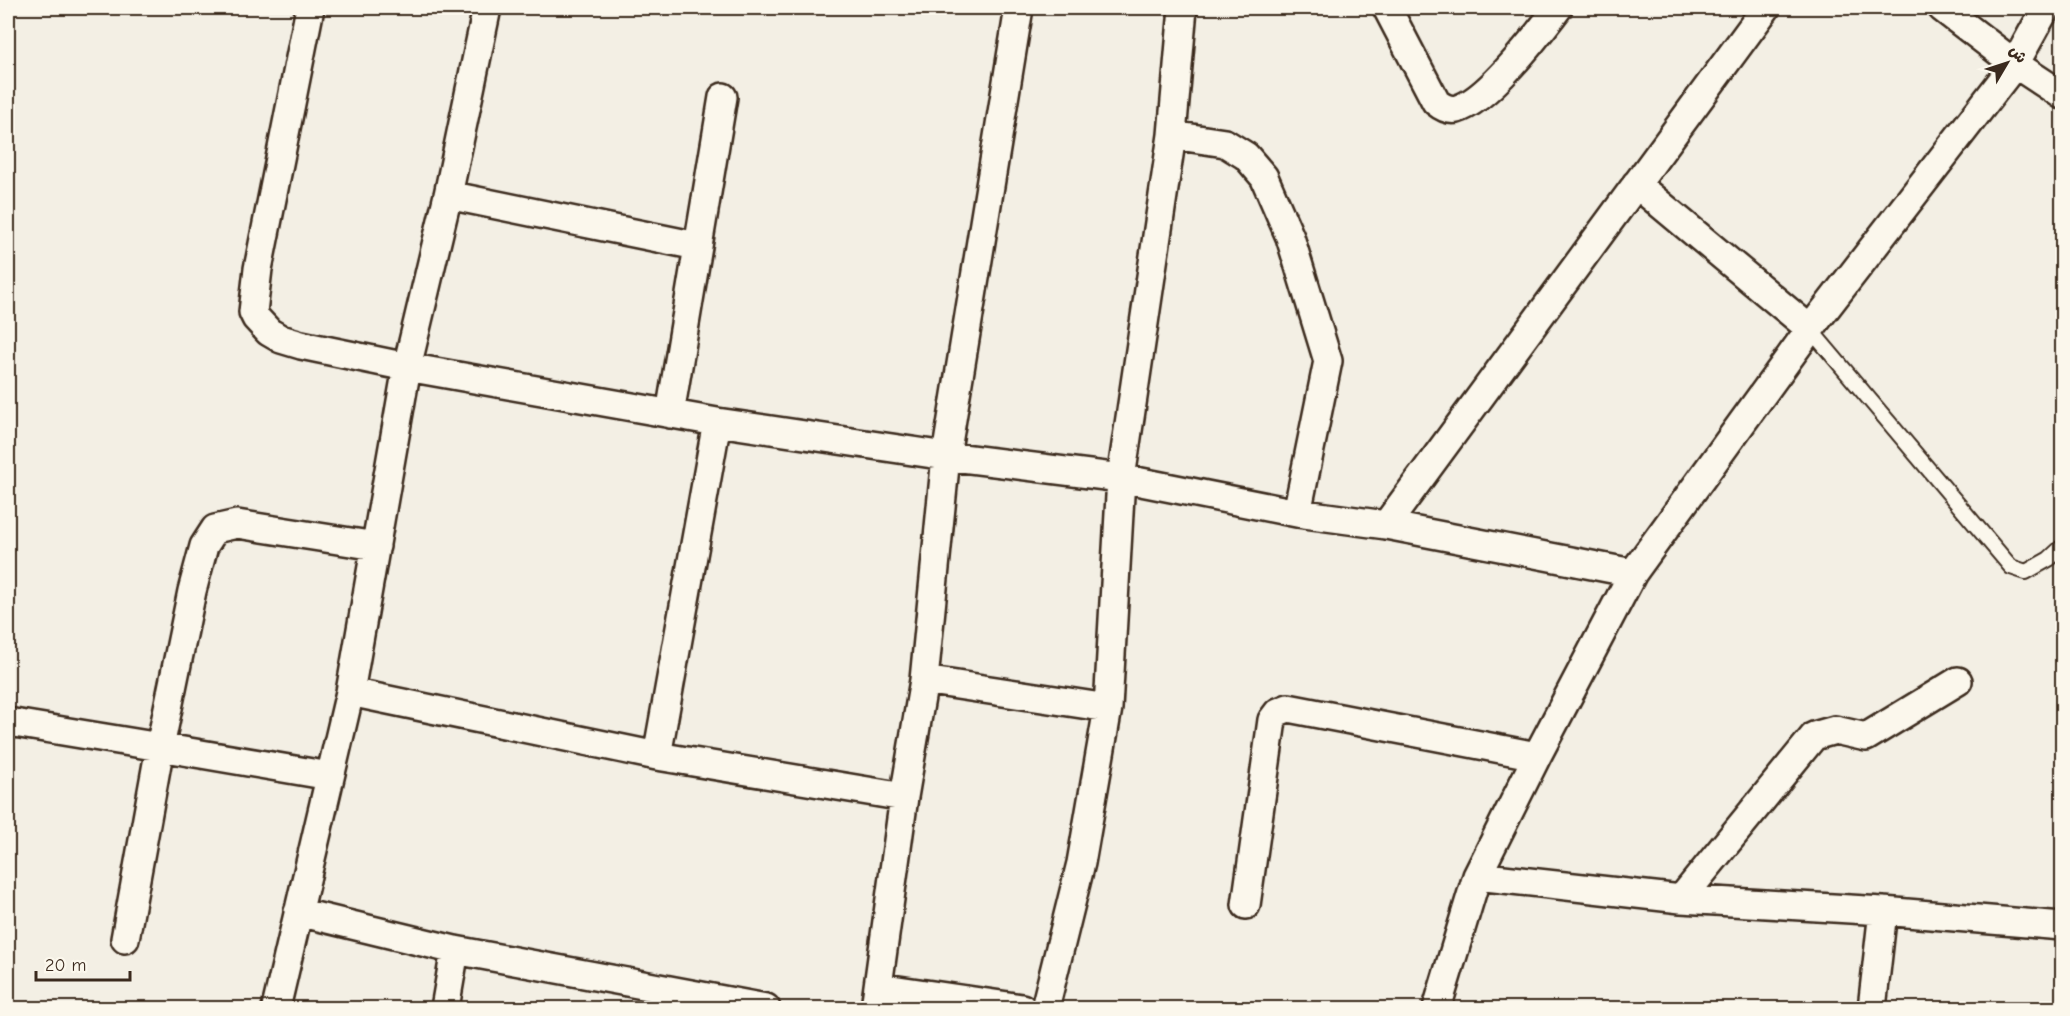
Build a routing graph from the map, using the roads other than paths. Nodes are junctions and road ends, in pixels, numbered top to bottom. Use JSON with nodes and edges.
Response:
{"nodes":[{"id":1,"x":310,"y":8,"type":"edge"},
{"id":2,"x":487,"y":8,"type":"edge"},
{"id":3,"x":1018,"y":8,"type":"edge"},
{"id":4,"x":1183,"y":8,"type":"edge"},
{"id":5,"x":1387,"y":8,"type":"edge"},
{"id":6,"x":1558,"y":8,"type":"edge"},
{"id":7,"x":1766,"y":8,"type":"edge"},
{"id":8,"x":1942,"y":8,"type":"edge"},
{"id":9,"x":2046,"y":8,"type":"edge"},
{"id":10,"x":2015,"y":64,"type":"junction"},
{"id":11,"x":2062,"y":95,"type":"edge"},
{"id":12,"x":723,"y":97,"type":"dead end"},
{"id":13,"x":1172,"y":135,"type":"junction"},
{"id":14,"x":1636,"y":184,"type":"junction"},
{"id":15,"x":448,"y":195,"type":"junction"},
{"id":16,"x":697,"y":246,"type":"junction"},
{"id":17,"x":1810,"y":329,"type":"junction"},
{"id":18,"x":407,"y":367,"type":"junction"},
{"id":19,"x":670,"y":414,"type":"junction"},
{"id":20,"x":717,"y":422,"type":"junction"},
{"id":21,"x":946,"y":456,"type":"junction"},
{"id":22,"x":1121,"y":478,"type":"junction"},
{"id":23,"x":1297,"y":513,"type":"junction"},
{"id":24,"x":1386,"y":525,"type":"junction"},
{"id":25,"x":376,"y":546,"type":"junction"},
{"id":26,"x":2062,"y":547,"type":"edge"},
{"id":27,"x":1633,"y":573,"type":"junction"},
{"id":28,"x":924,"y":680,"type":"junction"},
{"id":29,"x":1958,"y":681,"type":"dead end"},
{"id":30,"x":350,"y":692,"type":"junction"},
{"id":31,"x":1108,"y":708,"type":"junction"},
{"id":32,"x":8,"y":722,"type":"edge"},
{"id":33,"x":160,"y":747,"type":"junction"},
{"id":34,"x":657,"y":756,"type":"junction"},
{"id":35,"x":1537,"y":756,"type":"junction"},
{"id":36,"x":330,"y":776,"type":"junction"},
{"id":37,"x":904,"y":797,"type":"junction"},
{"id":38,"x":1477,"y":876,"type":"junction"},
{"id":39,"x":1681,"y":899,"type":"junction"},
{"id":40,"x":1246,"y":905,"type":"dead end"},
{"id":41,"x":1883,"y":911,"type":"junction"},
{"id":42,"x":298,"y":912,"type":"junction"},
{"id":43,"x":2062,"y":926,"type":"edge"},
{"id":44,"x":125,"y":939,"type":"dead end"},
{"id":45,"x":455,"y":950,"type":"junction"},
{"id":46,"x":877,"y":998,"type":"edge"},
{"id":47,"x":276,"y":1008,"type":"edge"},
{"id":48,"x":445,"y":1008,"type":"edge"},
{"id":49,"x":766,"y":1008,"type":"edge"},
{"id":50,"x":1022,"y":1008,"type":"edge"},
{"id":51,"x":1045,"y":1008,"type":"edge"},
{"id":52,"x":1437,"y":1008,"type":"edge"},
{"id":53,"x":1872,"y":1008,"type":"edge"}],
"edges":[{"from":1,"to":18,"type":"street"},
{"from":2,"to":15,"type":"street"},
{"from":3,"to":21,"type":"street"},
{"from":4,"to":13,"type":"street"},
{"from":5,"to":6,"type":"street"},
{"from":7,"to":14,"type":"street"},
{"from":8,"to":10,"type":"street"},
{"from":9,"to":10,"type":"street"},
{"from":10,"to":11,"type":"street"},
{"from":10,"to":17,"type":"street"},
{"from":12,"to":16,"type":"street"},
{"from":13,"to":22,"type":"street"},
{"from":13,"to":23,"type":"street"},
{"from":14,"to":17,"type":"street"},
{"from":14,"to":24,"type":"street"},
{"from":15,"to":16,"type":"street"},
{"from":15,"to":18,"type":"street"},
{"from":16,"to":19,"type":"street"},
{"from":17,"to":26,"type":"lane"},
{"from":17,"to":27,"type":"street"},
{"from":18,"to":19,"type":"street"},
{"from":18,"to":25,"type":"street"},
{"from":19,"to":20,"type":"street"},
{"from":20,"to":21,"type":"street"},
{"from":20,"to":34,"type":"street"},
{"from":21,"to":22,"type":"street"},
{"from":21,"to":28,"type":"street"},
{"from":22,"to":23,"type":"street"},
{"from":22,"to":31,"type":"street"},
{"from":23,"to":24,"type":"street"},
{"from":24,"to":27,"type":"street"},
{"from":25,"to":30,"type":"street"},
{"from":25,"to":33,"type":"street"},
{"from":27,"to":35,"type":"street"},
{"from":28,"to":31,"type":"street"},
{"from":28,"to":37,"type":"street"},
{"from":29,"to":39,"type":"street"},
{"from":30,"to":34,"type":"street"},
{"from":30,"to":36,"type":"street"},
{"from":31,"to":51,"type":"street"},
{"from":32,"to":33,"type":"street"},
{"from":33,"to":36,"type":"street"},
{"from":33,"to":44,"type":"street"},
{"from":34,"to":37,"type":"street"},
{"from":35,"to":38,"type":"street"},
{"from":35,"to":40,"type":"street"},
{"from":36,"to":42,"type":"street"},
{"from":37,"to":46,"type":"street"},
{"from":38,"to":39,"type":"street"},
{"from":38,"to":52,"type":"street"},
{"from":39,"to":41,"type":"street"},
{"from":41,"to":43,"type":"street"},
{"from":41,"to":53,"type":"street"},
{"from":42,"to":45,"type":"street"},
{"from":42,"to":47,"type":"street"},
{"from":45,"to":48,"type":"street"},
{"from":45,"to":49,"type":"street"},
{"from":46,"to":50,"type":"street"}]}
